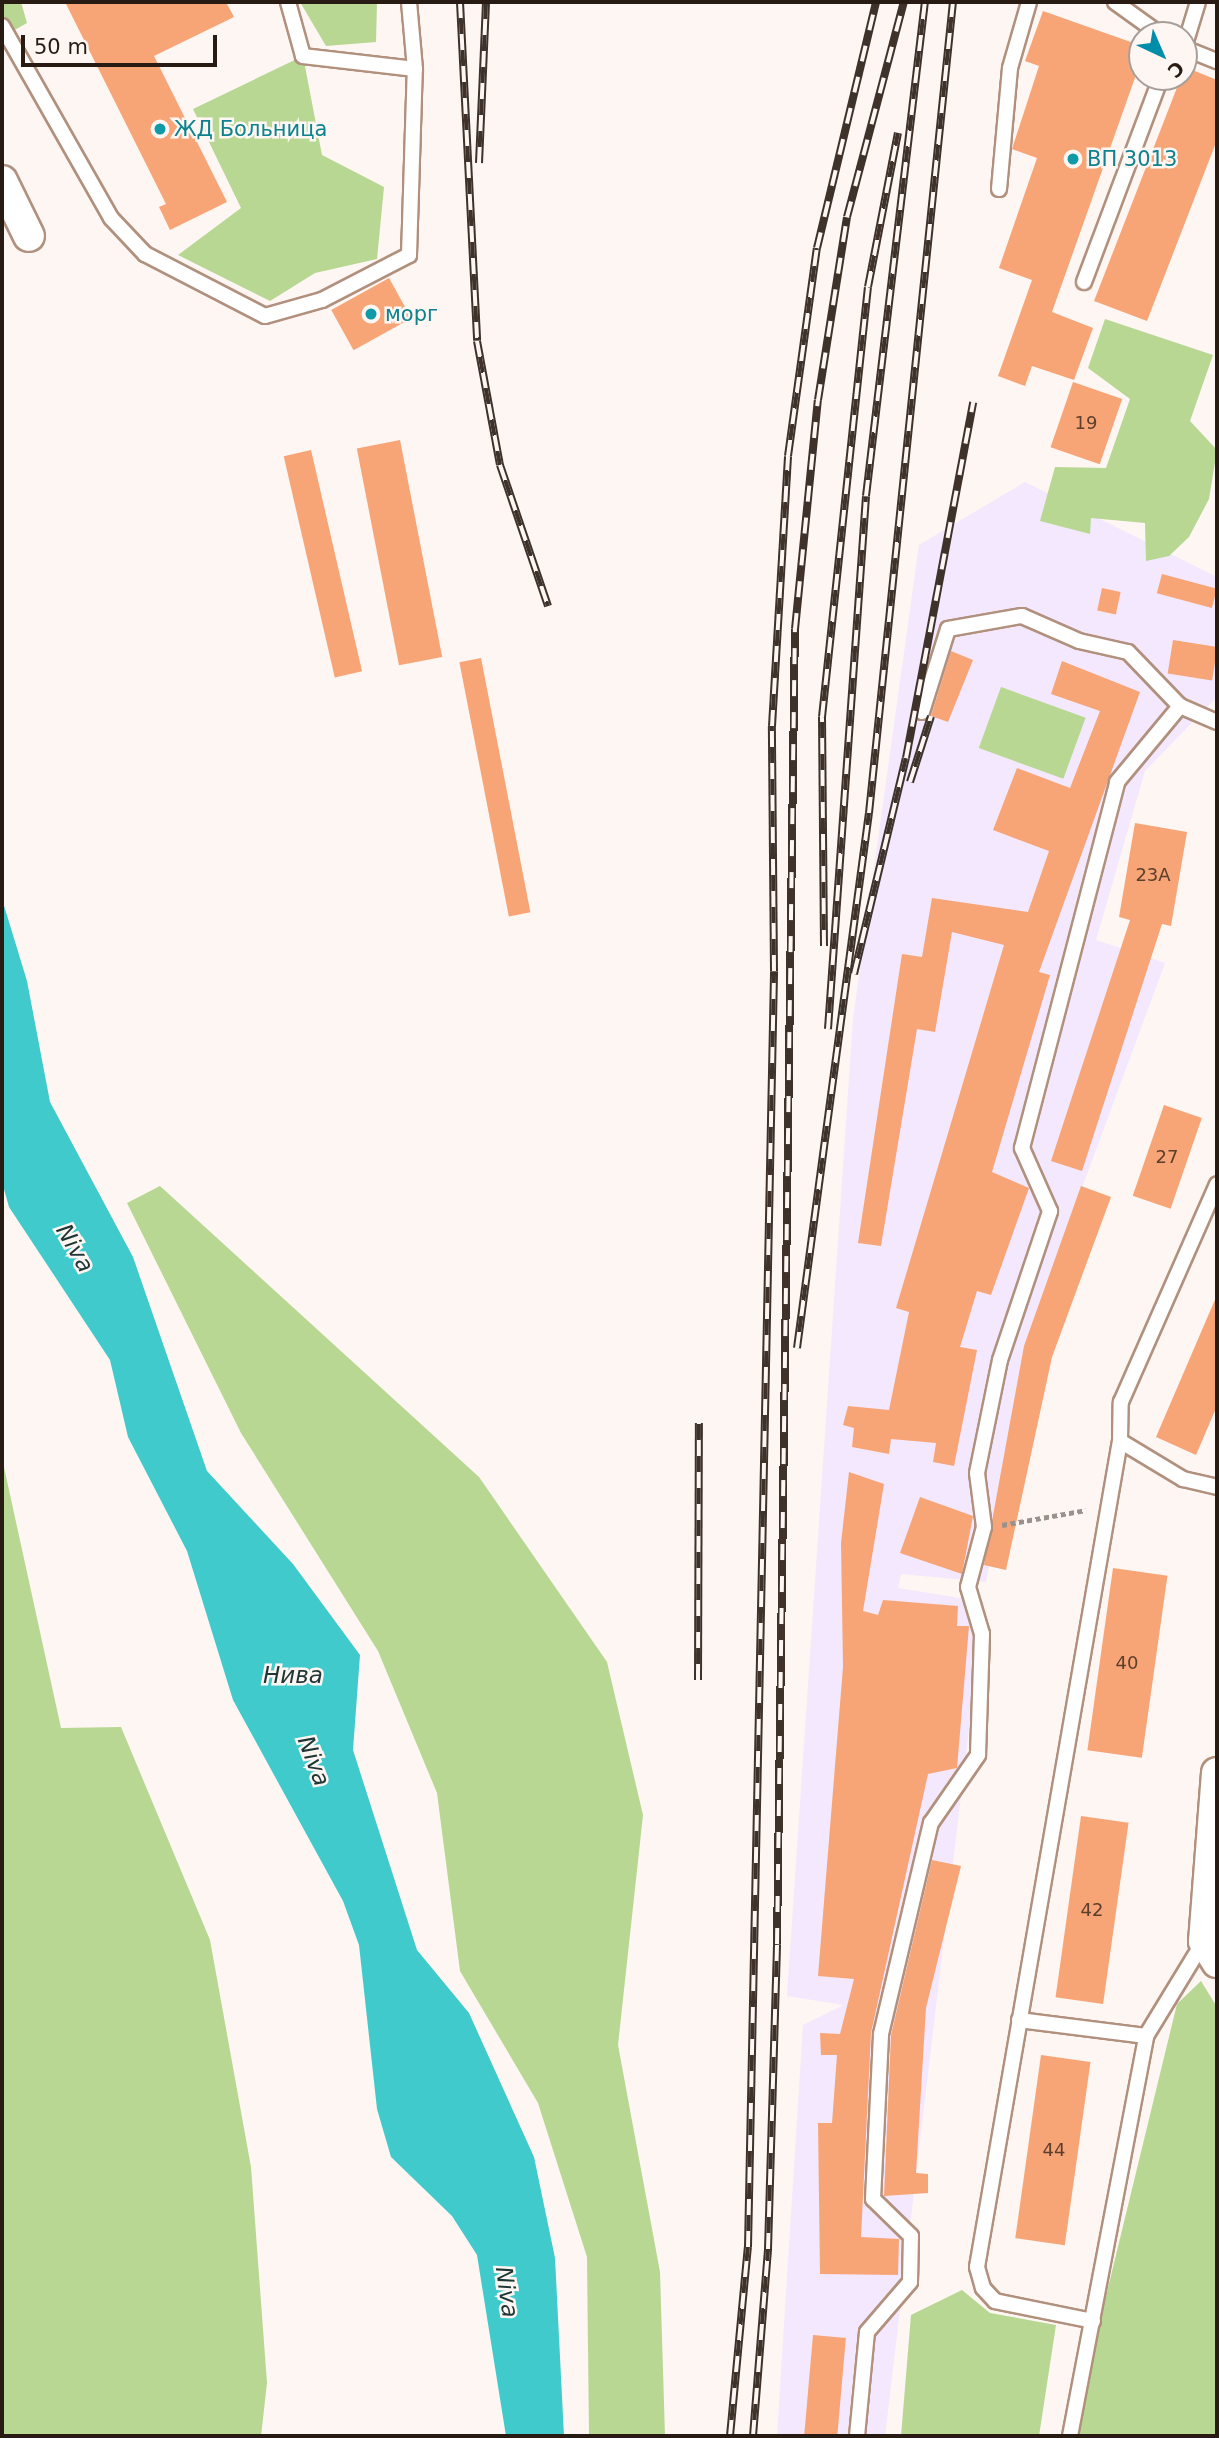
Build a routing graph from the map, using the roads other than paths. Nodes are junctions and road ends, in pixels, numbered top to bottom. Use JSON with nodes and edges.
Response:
{"nodes":[{"id":1,"x":288,"y":2,"type":"edge"},
{"id":2,"x":409,"y":2,"type":"edge"},
{"id":3,"x":1029,"y":2,"type":"edge"},
{"id":4,"x":1115,"y":2,"type":"edge"},
{"id":5,"x":1198,"y":2,"type":"edge"},
{"id":6,"x":1136,"y":8,"type":"edge"},
{"id":7,"x":1148,"y":21,"type":"edge"},
{"id":8,"x":1192,"y":21,"type":"edge"},
{"id":9,"x":2,"y":26,"type":"edge"},
{"id":10,"x":1198,"y":54,"type":"edge"},
{"id":11,"x":1217,"y":61,"type":"edge"},
{"id":12,"x":415,"y":69,"type":"junction"},
{"id":13,"x":1156,"y":91,"type":"edge"},
{"id":14,"x":2,"y":181,"type":"edge"},
{"id":15,"x":999,"y":190,"type":"dead end"},
{"id":16,"x":29,"y":236,"type":"dead end"},
{"id":17,"x":1084,"y":282,"type":"dead end"},
{"id":18,"x":1180,"y":706,"type":"junction"},
{"id":19,"x":922,"y":712,"type":"dead end"},
{"id":20,"x":1217,"y":722,"type":"edge"},
{"id":21,"x":1217,"y":1184,"type":"edge"},
{"id":22,"x":1121,"y":1441,"type":"junction"},
{"id":23,"x":1217,"y":1487,"type":"edge"},
{"id":24,"x":1217,"y":1773,"type":"edge"},
{"id":25,"x":1211,"y":1951,"type":"edge"},
{"id":26,"x":1019,"y":2020,"type":"junction"},
{"id":27,"x":1146,"y":2036,"type":"junction"},
{"id":28,"x":1093,"y":2321,"type":"junction"},
{"id":29,"x":858,"y":2436,"type":"edge"},
{"id":30,"x":1070,"y":2436,"type":"edge"}],
"edges":[{"from":1,"to":12,"type":"lane"},
{"from":2,"to":12,"type":"lane"},
{"from":3,"to":15,"type":"lane"},
{"from":4,"to":6,"type":"lane"},
{"from":5,"to":8,"type":"lane"},
{"from":6,"to":7,"type":"lane"},
{"from":9,"to":12,"type":"lane"},
{"from":10,"to":11,"type":"lane"},
{"from":13,"to":17,"type":"lane"},
{"from":14,"to":16,"type":"street"},
{"from":18,"to":19,"type":"lane"},
{"from":18,"to":20,"type":"lane"},
{"from":18,"to":29,"type":"lane"},
{"from":21,"to":22,"type":"lane"},
{"from":22,"to":23,"type":"lane"},
{"from":22,"to":26,"type":"lane"},
{"from":24,"to":25,"type":"street"},
{"from":25,"to":27,"type":"lane"},
{"from":26,"to":27,"type":"lane"},
{"from":26,"to":28,"type":"lane"},
{"from":27,"to":28,"type":"lane"},
{"from":28,"to":30,"type":"lane"}]}
